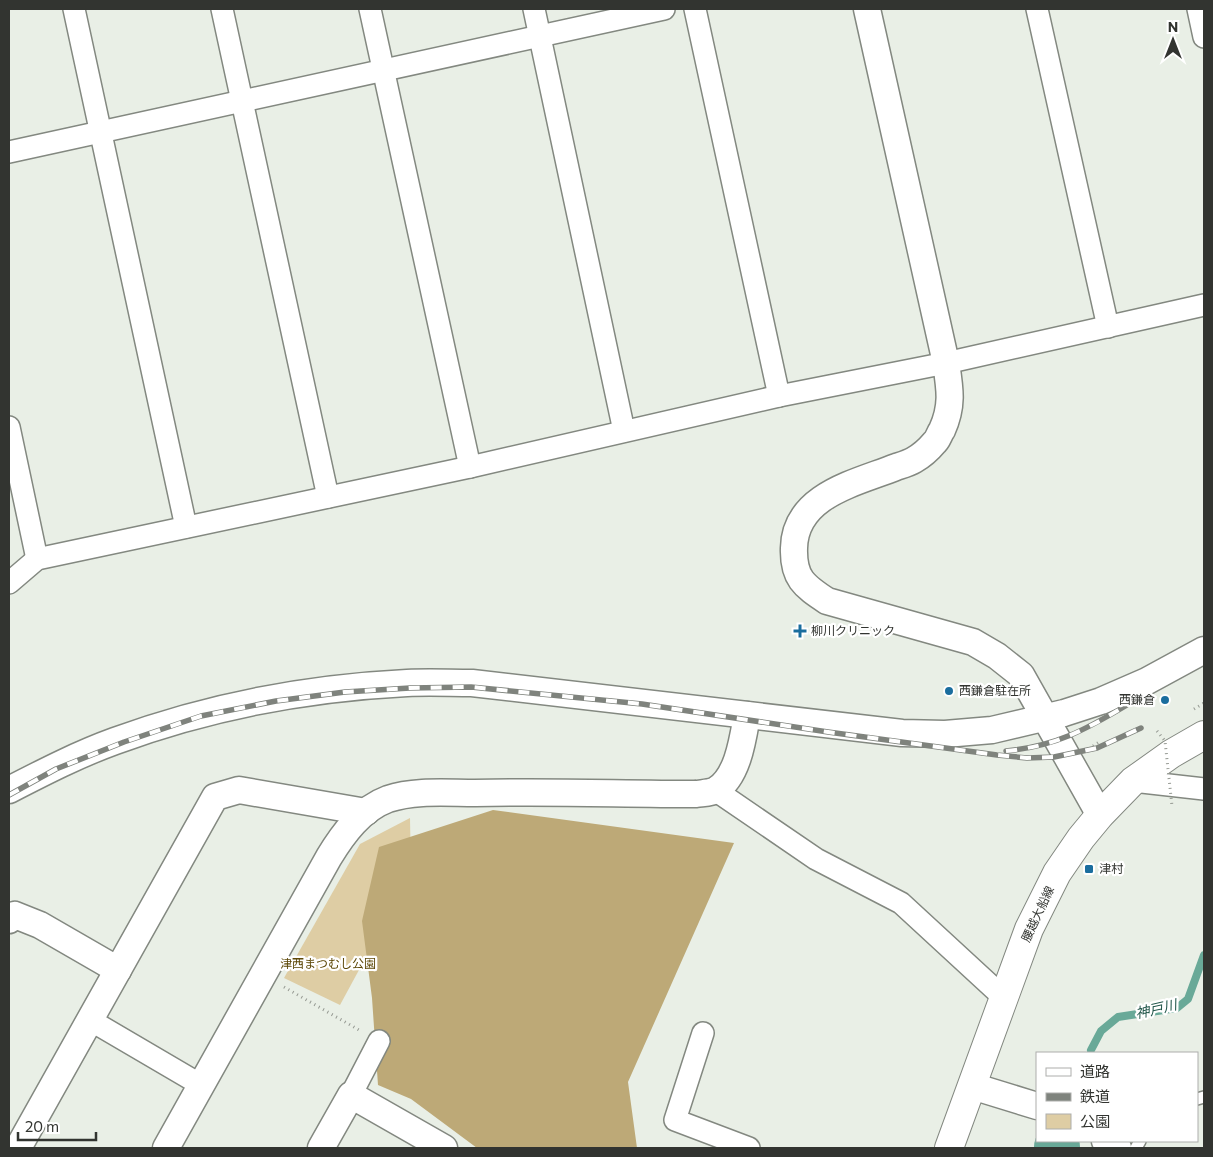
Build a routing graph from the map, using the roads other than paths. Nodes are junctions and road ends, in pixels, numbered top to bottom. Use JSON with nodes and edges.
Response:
{"nodes":[{"id":1,"x":74,"y":9,"type":"edge"},
{"id":2,"x":222,"y":9,"type":"edge"},
{"id":3,"x":370,"y":9,"type":"edge"},
{"id":4,"x":534,"y":9,"type":"edge"},
{"id":5,"x":664,"y":9,"type":"edge"},
{"id":6,"x":695,"y":9,"type":"edge"},
{"id":7,"x":867,"y":9,"type":"edge"},
{"id":8,"x":1037,"y":9,"type":"edge"},
{"id":9,"x":1198,"y":9,"type":"edge"},
{"id":10,"x":540,"y":36,"type":"junction"},
{"id":11,"x":1204,"y":37,"type":"edge"},
{"id":12,"x":382,"y":70,"type":"junction"},
{"id":13,"x":243,"y":101,"type":"junction"},
{"id":14,"x":100,"y":132,"type":"junction"},
{"id":15,"x":9,"y":152,"type":"edge"},
{"id":16,"x":1204,"y":305,"type":"edge"},
{"id":17,"x":1108,"y":327,"type":"junction"},
{"id":18,"x":946,"y":364,"type":"junction"},
{"id":19,"x":779,"y":396,"type":"junction"},
{"id":20,"x":9,"y":427,"type":"edge"},
{"id":21,"x":624,"y":431,"type":"junction"},
{"id":22,"x":470,"y":467,"type":"junction"},
{"id":23,"x":328,"y":497,"type":"junction"},
{"id":24,"x":186,"y":527,"type":"junction"},
{"id":25,"x":37,"y":559,"type":"junction"},
{"id":26,"x":9,"y":583,"type":"edge"},
{"id":27,"x":1204,"y":650,"type":"edge"},
{"id":28,"x":748,"y":715,"type":"junction"},
{"id":29,"x":1044,"y":717,"type":"junction"},
{"id":30,"x":1204,"y":735,"type":"edge"},
{"id":31,"x":1133,"y":782,"type":"junction"},
{"id":32,"x":1204,"y":789,"type":"edge"},
{"id":33,"x":9,"y":790,"type":"edge"},
{"id":34,"x":715,"y":790,"type":"junction"},
{"id":35,"x":366,"y":812,"type":"junction"},
{"id":36,"x":1100,"y":815,"type":"junction"},
{"id":37,"x":9,"y":920,"type":"edge"},
{"id":38,"x":118,"y":970,"type":"junction"},
{"id":39,"x":1004,"y":997,"type":"junction"},
{"id":40,"x":90,"y":1020,"type":"junction"},
{"id":41,"x":703,"y":1034,"type":"dead end"},
{"id":42,"x":379,"y":1041,"type":"road end"},
{"id":43,"x":202,"y":1085,"type":"junction"},
{"id":44,"x":972,"y":1086,"type":"junction"},
{"id":45,"x":351,"y":1095,"type":"junction"},
{"id":46,"x":1036,"y":1106,"type":"edge"},
{"id":47,"x":1107,"y":1142,"type":"edge"},
{"id":48,"x":18,"y":1148,"type":"edge"},
{"id":49,"x":166,"y":1148,"type":"edge"},
{"id":50,"x":321,"y":1148,"type":"edge"},
{"id":51,"x":444,"y":1148,"type":"edge"},
{"id":52,"x":749,"y":1148,"type":"edge"},
{"id":53,"x":949,"y":1148,"type":"edge"},
{"id":54,"x":1118,"y":1148,"type":"edge"}],
"edges":[{"from":1,"to":14,"type":"street"},
{"from":2,"to":13,"type":"street"},
{"from":3,"to":12,"type":"street"},
{"from":4,"to":10,"type":"street"},
{"from":5,"to":10,"type":"street"},
{"from":6,"to":19,"type":"street"},
{"from":7,"to":18,"type":"street"},
{"from":8,"to":17,"type":"street"},
{"from":9,"to":11,"type":"street"},
{"from":10,"to":12,"type":"street"},
{"from":10,"to":21,"type":"street"},
{"from":12,"to":13,"type":"street"},
{"from":12,"to":22,"type":"street"},
{"from":13,"to":14,"type":"street"},
{"from":13,"to":23,"type":"street"},
{"from":14,"to":15,"type":"street"},
{"from":14,"to":24,"type":"street"},
{"from":16,"to":17,"type":"street"},
{"from":17,"to":18,"type":"street"},
{"from":18,"to":19,"type":"street"},
{"from":18,"to":29,"type":"street"},
{"from":19,"to":21,"type":"street"},
{"from":20,"to":25,"type":"street"},
{"from":21,"to":22,"type":"street"},
{"from":22,"to":23,"type":"street"},
{"from":23,"to":24,"type":"street"},
{"from":24,"to":25,"type":"street"},
{"from":25,"to":26,"type":"street"},
{"from":27,"to":29,"type":"street"},
{"from":28,"to":29,"type":"street"},
{"from":28,"to":33,"type":"street"},
{"from":28,"to":34,"type":"street"},
{"from":29,"to":36,"type":"street"},
{"from":30,"to":31,"type":"main road","name":"腰越大船線"},
{"from":31,"to":32,"type":"street"},
{"from":31,"to":36,"type":"main road","name":"腰越大船線"},
{"from":34,"to":35,"type":"street"},
{"from":34,"to":39,"type":"street"},
{"from":35,"to":38,"type":"street"},
{"from":35,"to":43,"type":"street"},
{"from":36,"to":39,"type":"main road","name":"腰越大船線"},
{"from":37,"to":38,"type":"street"},
{"from":38,"to":40,"type":"street"},
{"from":39,"to":44,"type":"main road","name":"腰越大船線"},
{"from":40,"to":43,"type":"street"},
{"from":40,"to":48,"type":"street"},
{"from":41,"to":52,"type":"street"},
{"from":42,"to":45,"type":"street"},
{"from":43,"to":49,"type":"street"},
{"from":44,"to":46,"type":"street"},
{"from":44,"to":53,"type":"main road","name":"腰越大船線"},
{"from":45,"to":50,"type":"street"},
{"from":45,"to":51,"type":"street"},
{"from":47,"to":54,"type":"street"}]}
